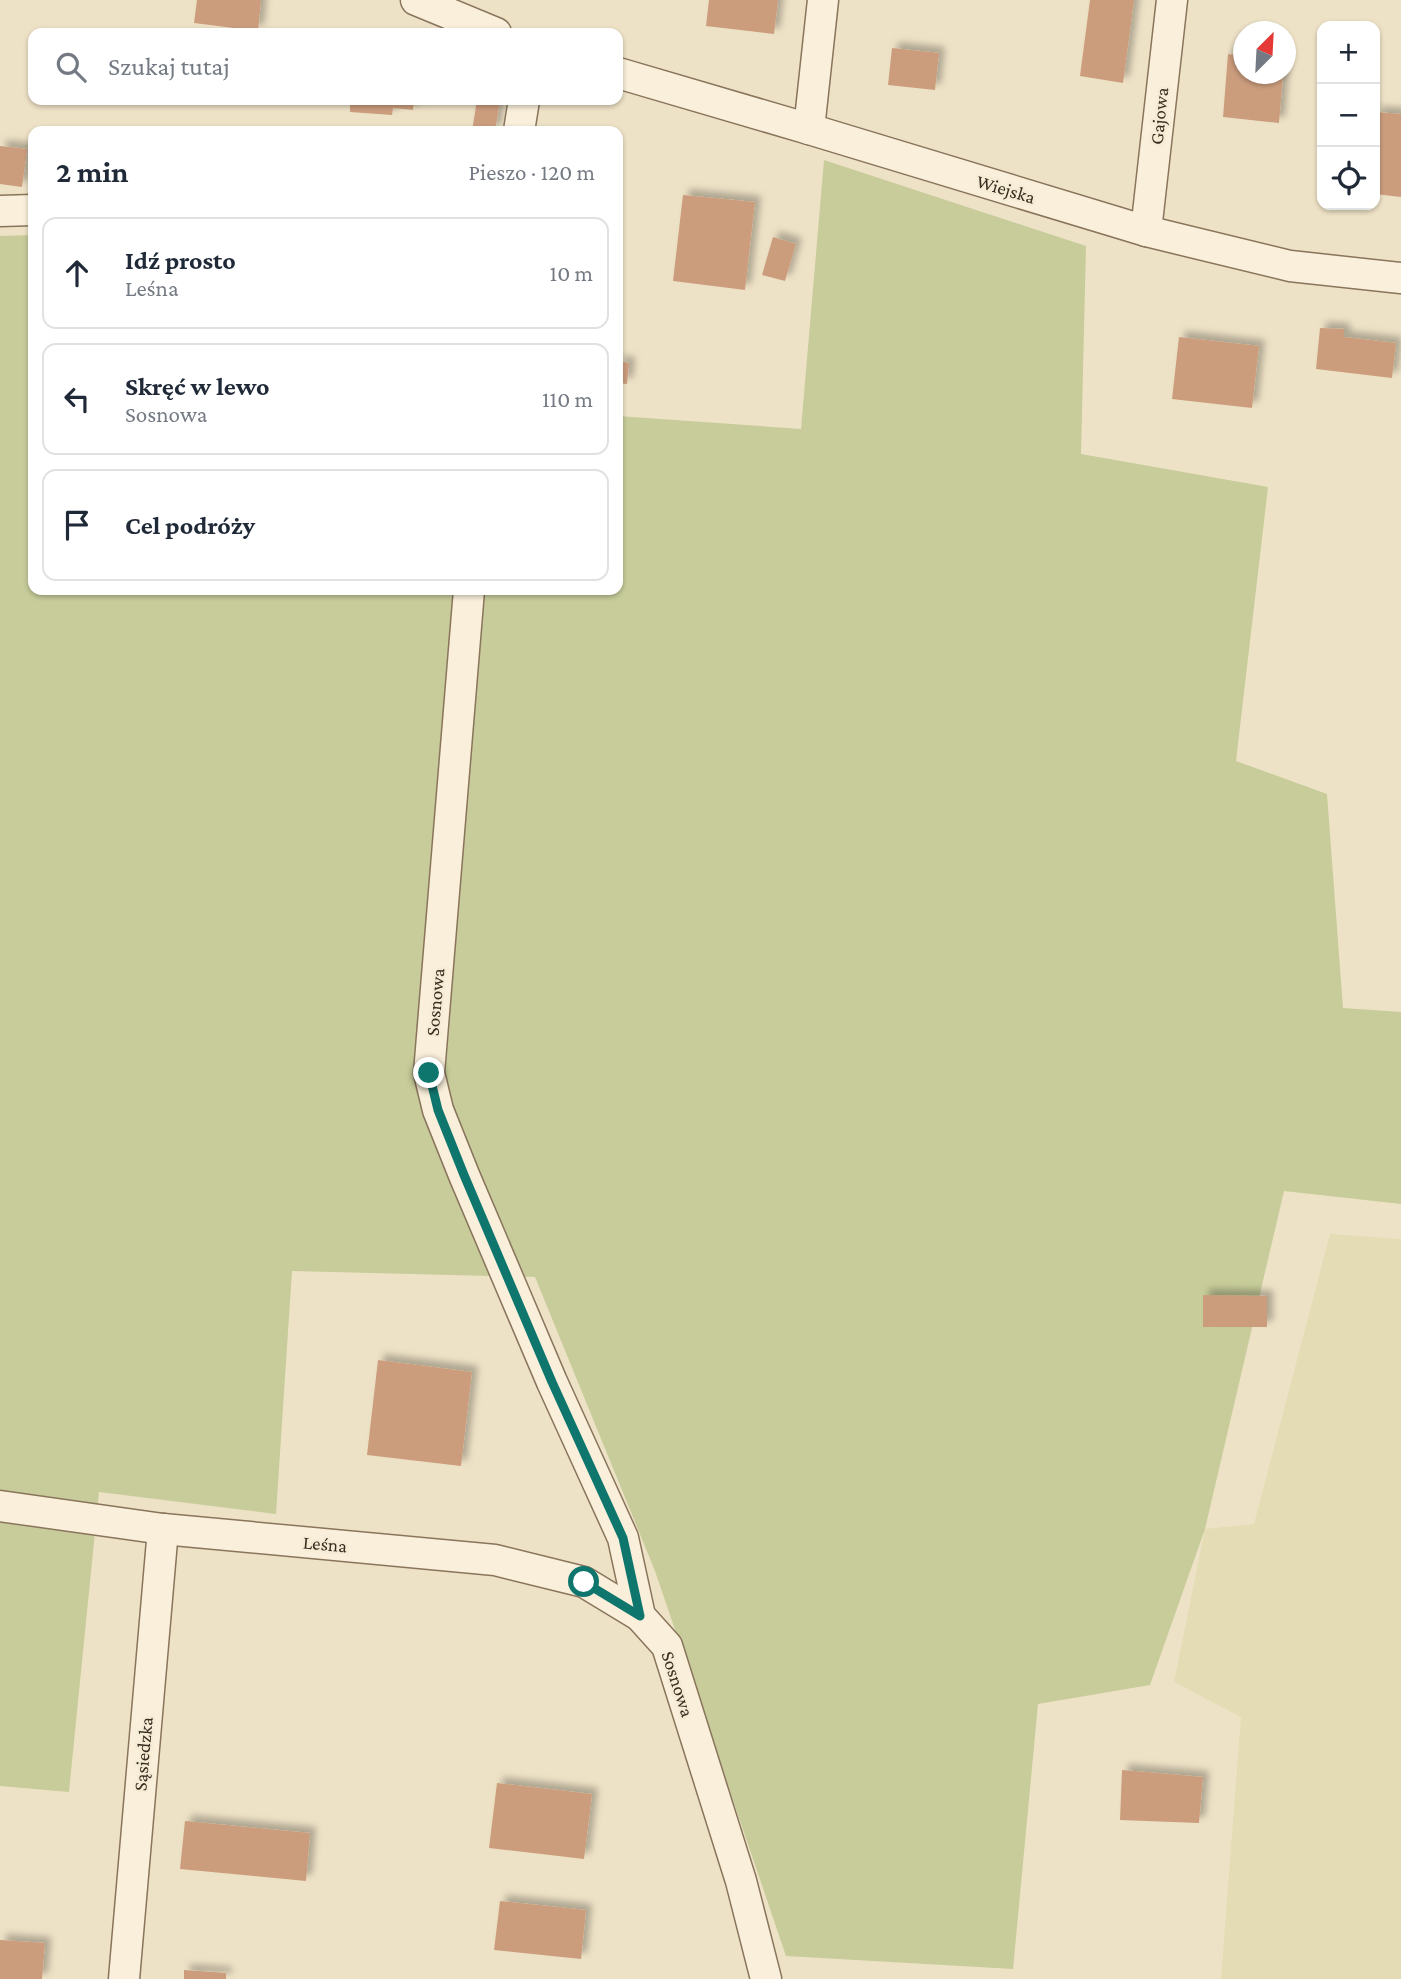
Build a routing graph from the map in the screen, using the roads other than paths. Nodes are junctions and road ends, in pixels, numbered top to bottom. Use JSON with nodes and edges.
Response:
{"nodes":[{"id":1,"x":416,"y":0,"type":"edge"},
{"id":2,"x":823,"y":0,"type":"edge"},
{"id":3,"x":1172,"y":0,"type":"edge"},
{"id":4,"x":484,"y":28,"type":"edge"},
{"id":5,"x":623,"y":74,"type":"edge"},
{"id":6,"x":523,"y":105,"type":"edge"},
{"id":7,"x":520,"y":126,"type":"edge"},
{"id":8,"x":809,"y":129,"type":"junction"},
{"id":9,"x":28,"y":210,"type":"edge"},
{"id":10,"x":0,"y":211,"type":"edge"},
{"id":11,"x":1146,"y":231,"type":"junction"},
{"id":12,"x":1401,"y":278,"type":"edge"},
{"id":13,"x":469,"y":595,"type":"edge"},
{"id":14,"x":0,"y":1506,"type":"edge"},
{"id":15,"x":163,"y":1529,"type":"junction"},
{"id":16,"x":640,"y":1616,"type":"junction"},
{"id":17,"x":124,"y":1979,"type":"edge"},
{"id":18,"x":766,"y":1979,"type":"edge"}],
"edges":[{"from":1,"to":4,"type":"street"},
{"from":2,"to":8,"type":"street"},
{"from":3,"to":11,"type":"street","name":"Gajowa"},
{"from":5,"to":8,"type":"street","name":"Wiejska"},
{"from":6,"to":7,"type":"street"},
{"from":8,"to":11,"type":"street","name":"Wiejska"},
{"from":9,"to":10,"type":"street"},
{"from":11,"to":12,"type":"street","name":"Wiejska"},
{"from":13,"to":16,"type":"street","name":"Sosnowa"},
{"from":14,"to":15,"type":"street","name":"Leśna"},
{"from":15,"to":16,"type":"street","name":"Leśna"},
{"from":15,"to":17,"type":"street","name":"Sąsiedzka"},
{"from":16,"to":18,"type":"street","name":"Sosnowa"}]}
